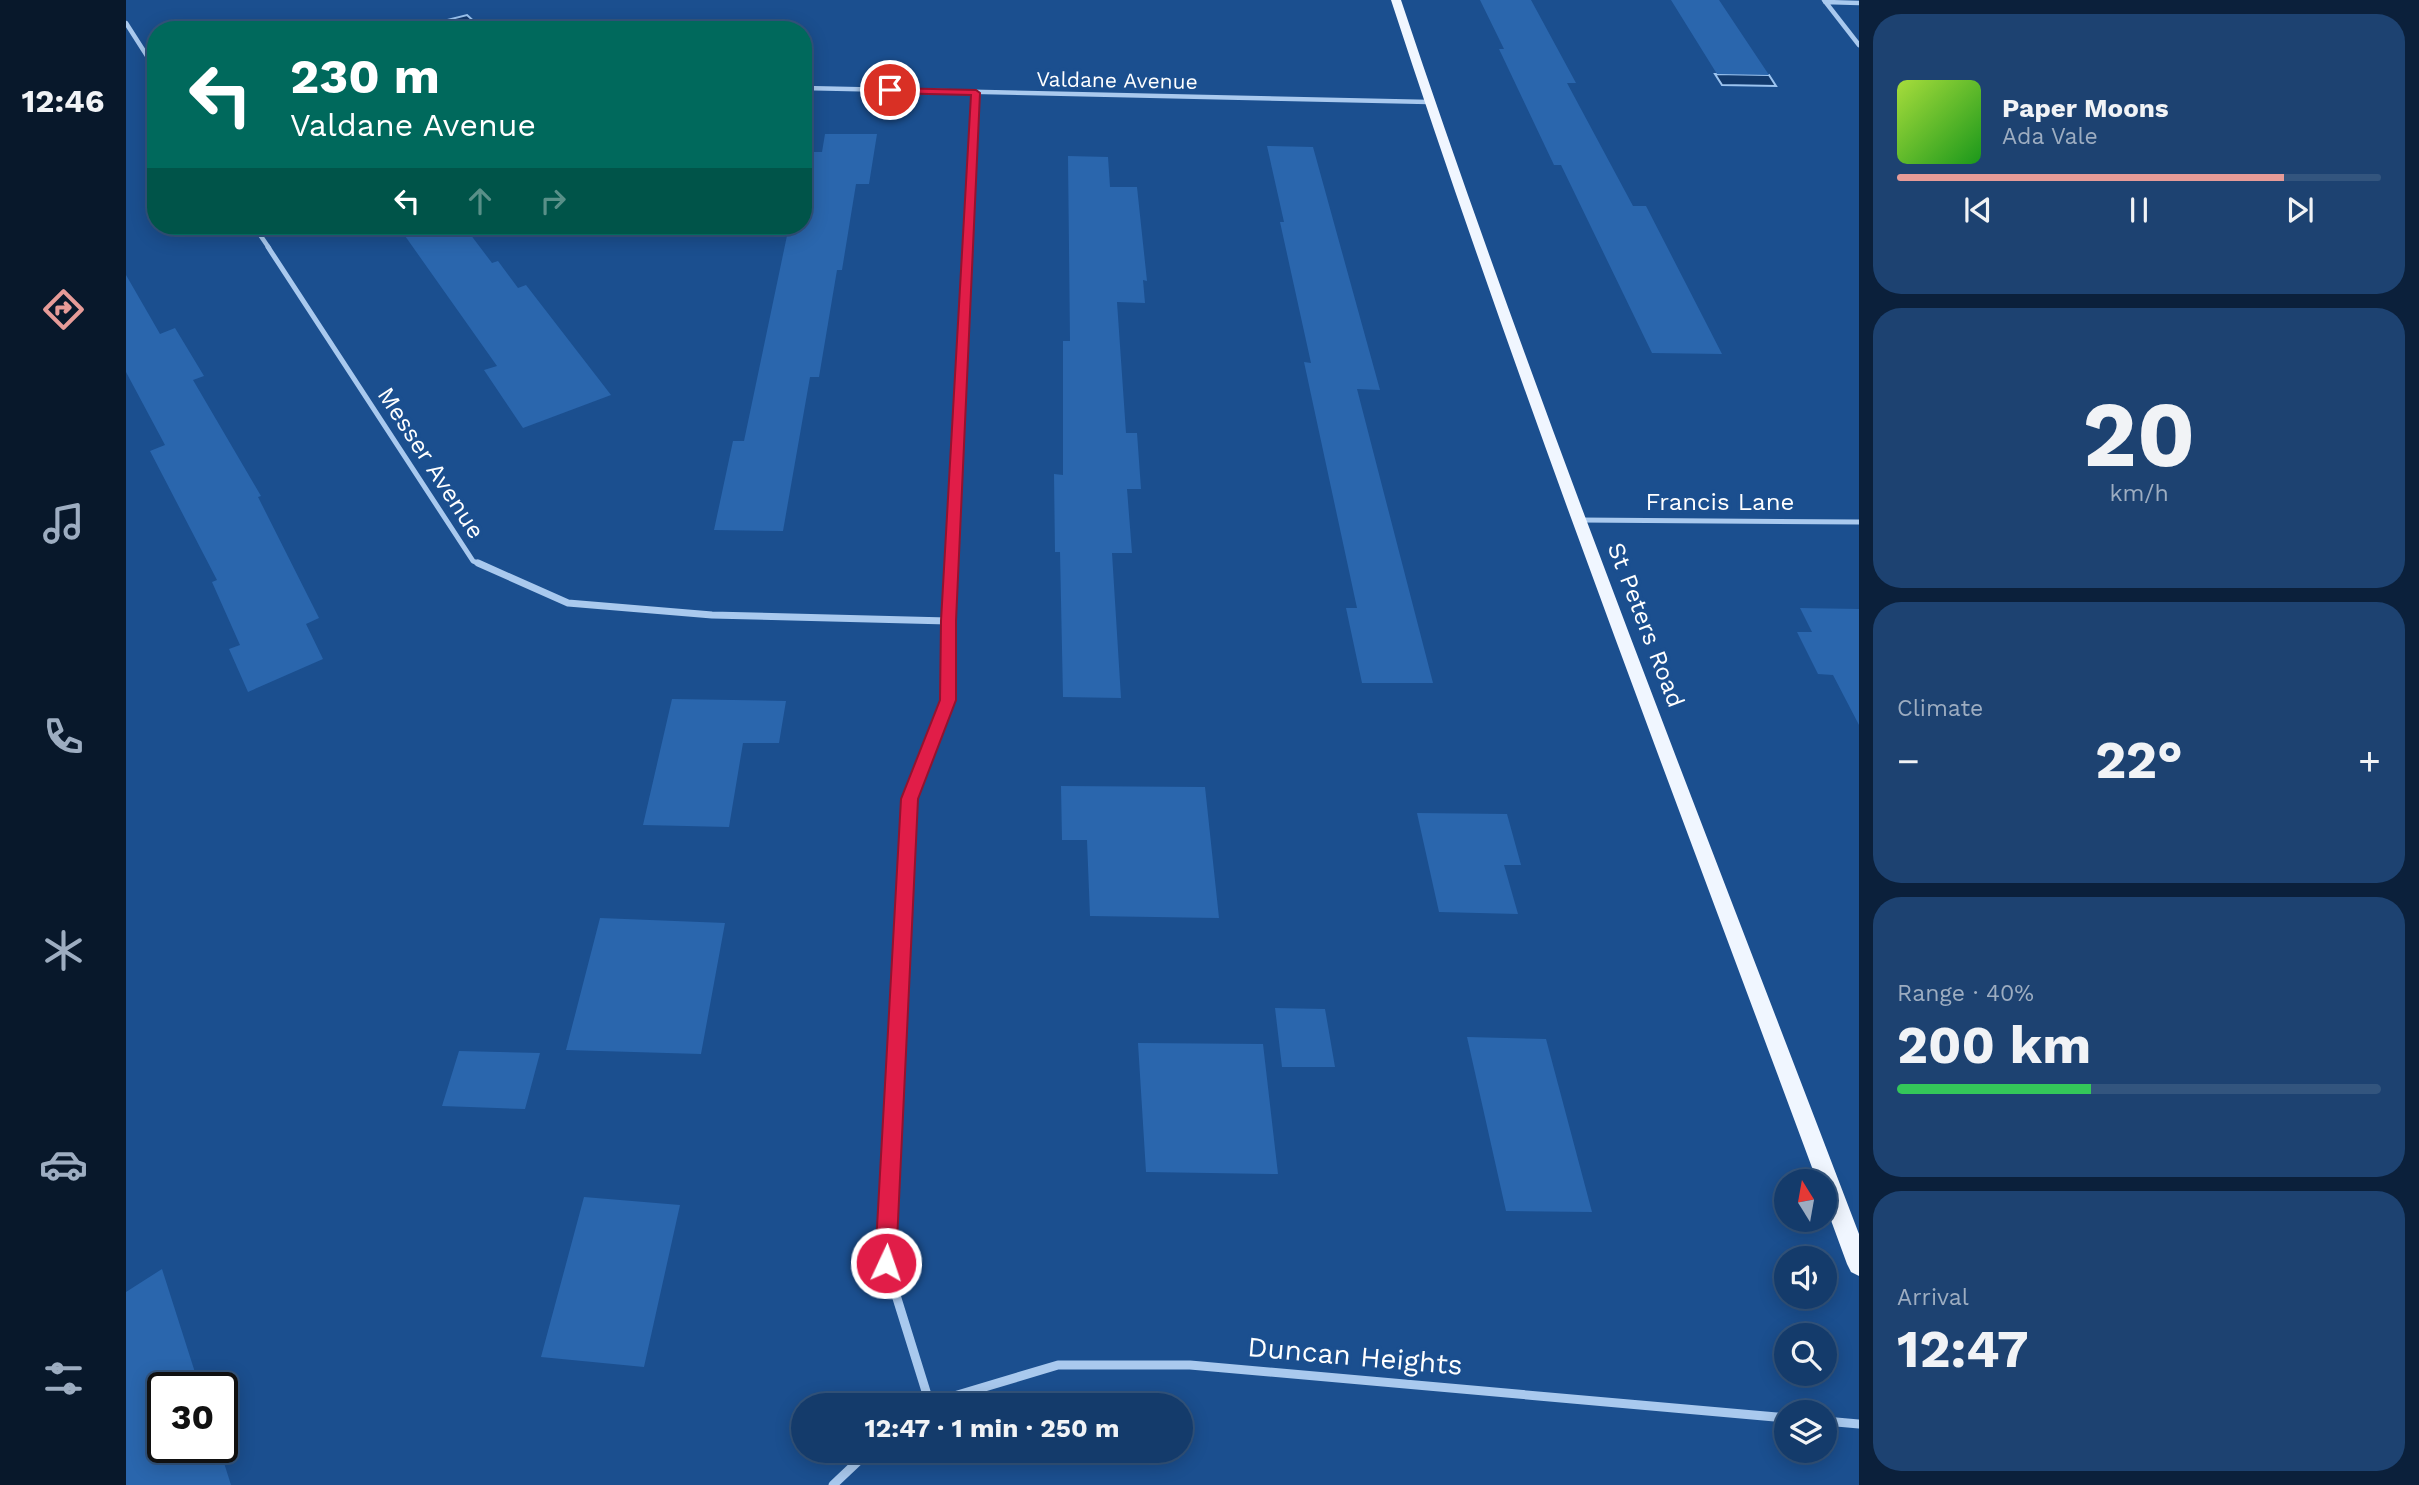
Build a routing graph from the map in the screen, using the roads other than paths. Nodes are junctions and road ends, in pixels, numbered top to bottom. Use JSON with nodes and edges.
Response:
{"nodes":[{"id":1,"x":1396,"y":0,"type":"edge"},
{"id":2,"x":1824,"y":1,"type":"edge"},
{"id":3,"x":1859,"y":3,"type":"edge"},
{"id":4,"x":126,"y":23,"type":"edge"},
{"id":5,"x":1859,"y":46,"type":"edge"},
{"id":6,"x":147,"y":57,"type":"edge"},
{"id":7,"x":812,"y":88,"type":"edge"},
{"id":8,"x":976,"y":93,"type":"junction"},
{"id":9,"x":1429,"y":102,"type":"junction"},
{"id":10,"x":260,"y":235,"type":"edge"},
{"id":11,"x":1580,"y":520,"type":"junction"},
{"id":12,"x":1859,"y":522,"type":"edge"},
{"id":13,"x":948,"y":621,"type":"junction"},
{"id":14,"x":1859,"y":1264,"type":"edge"},
{"id":15,"x":924,"y":1393,"type":"edge"},
{"id":16,"x":961,"y":1393,"type":"edge"},
{"id":17,"x":1774,"y":1417,"type":"edge"},
{"id":18,"x":1837,"y":1422,"type":"edge"},
{"id":19,"x":1859,"y":1424,"type":"edge"},
{"id":20,"x":856,"y":1463,"type":"edge"},
{"id":21,"x":833,"y":1485,"type":"edge"}],
"edges":[{"from":1,"to":9,"type":"main road","name":"St Peters Road"},
{"from":2,"to":3,"type":"street"},
{"from":2,"to":5,"type":"street"},
{"from":4,"to":6,"type":"street"},
{"from":7,"to":8,"type":"street","name":"Valdane Avenue"},
{"from":8,"to":9,"type":"street","name":"Valdane Avenue"},
{"from":8,"to":13,"type":"street"},
{"from":9,"to":11,"type":"main road","name":"St Peters Road"},
{"from":10,"to":13,"type":"street","name":"Messer Avenue"},
{"from":11,"to":12,"type":"street","name":"Francis Lane"},
{"from":11,"to":14,"type":"main road","name":"St Peters Road"},
{"from":13,"to":15,"type":"street"},
{"from":16,"to":17,"type":"street","name":"Duncan Heights"},
{"from":18,"to":19,"type":"street"},
{"from":20,"to":21,"type":"street"}]}
